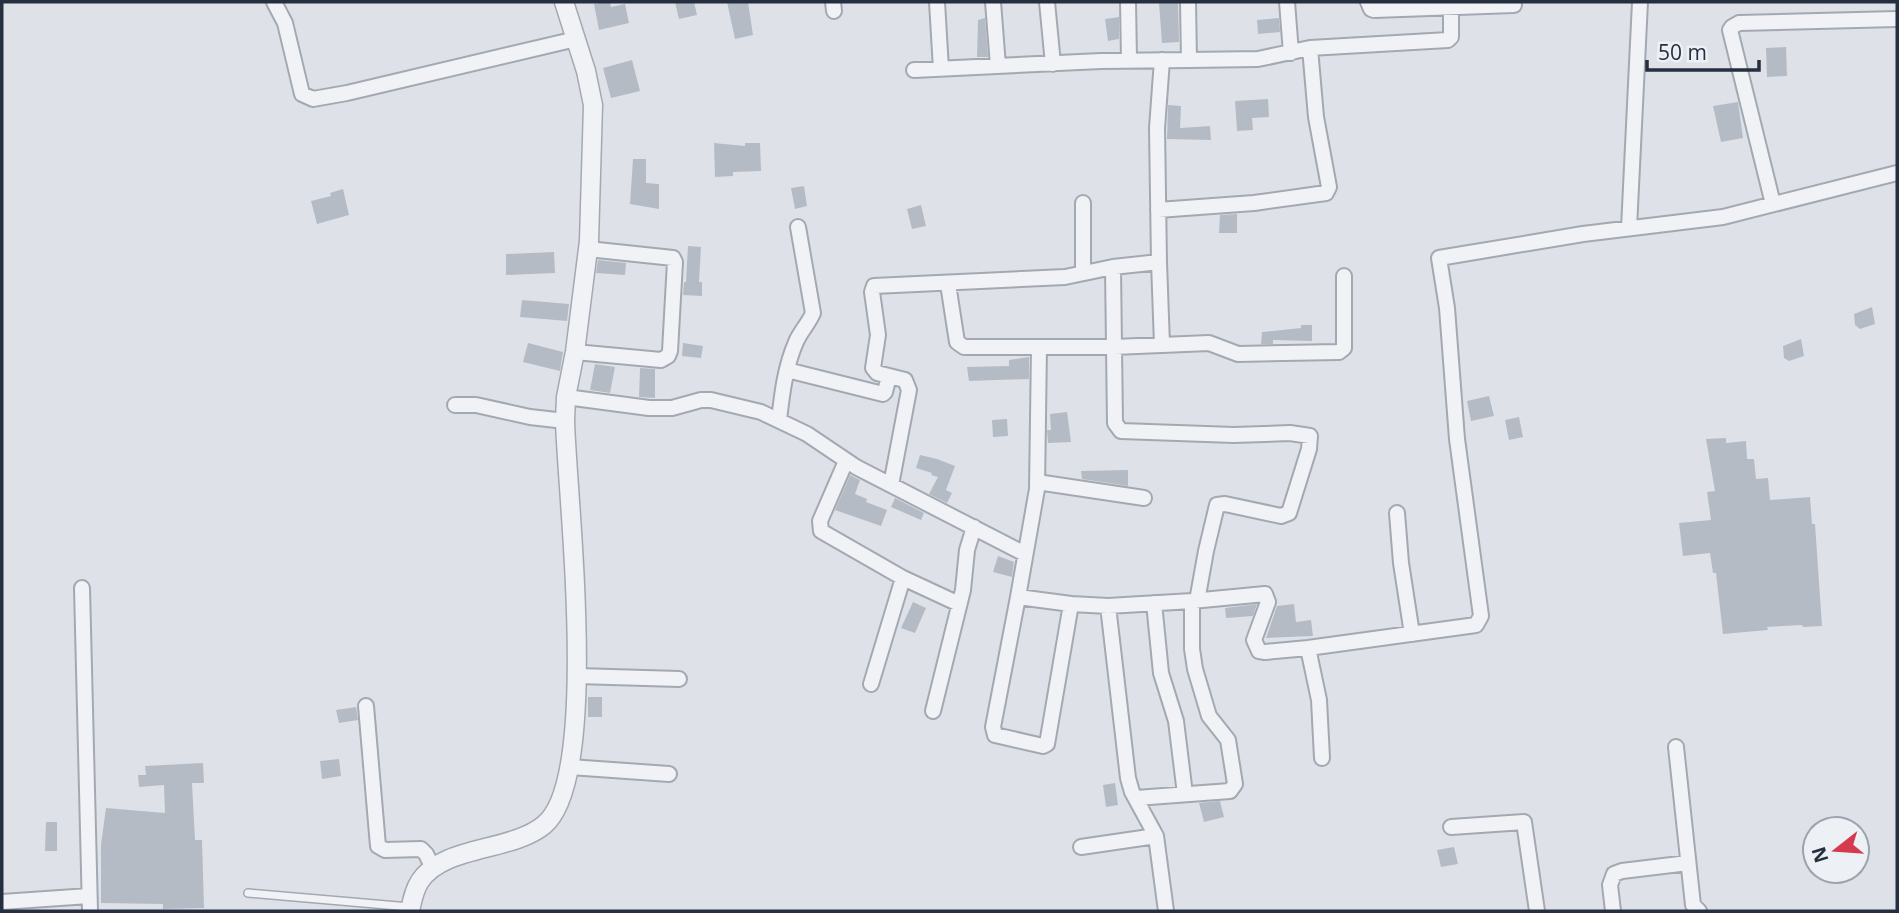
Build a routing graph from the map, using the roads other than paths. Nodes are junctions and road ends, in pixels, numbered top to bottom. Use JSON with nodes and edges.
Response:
{"nodes":[{"id":1,"x":274,"y":2,"type":"edge"},
{"id":2,"x":564,"y":2,"type":"edge"},
{"id":3,"x":937,"y":2,"type":"edge"},
{"id":4,"x":993,"y":2,"type":"edge"},
{"id":5,"x":1047,"y":2,"type":"edge"},
{"id":6,"x":1128,"y":2,"type":"edge"},
{"id":7,"x":1188,"y":2,"type":"edge"},
{"id":8,"x":1287,"y":2,"type":"edge"},
{"id":9,"x":1367,"y":2,"type":"edge"},
{"id":10,"x":1640,"y":2,"type":"edge"},
{"id":11,"x":1514,"y":5,"type":"dead end"},
{"id":12,"x":1451,"y":7,"type":"junction"},
{"id":13,"x":1897,"y":19,"type":"edge"},
{"id":14,"x":576,"y":39,"type":"junction"},
{"id":15,"x":1310,"y":48,"type":"junction"},
{"id":16,"x":1291,"y":53,"type":"junction"},
{"id":17,"x":1129,"y":60,"type":"junction"},
{"id":18,"x":1163,"y":60,"type":"junction"},
{"id":19,"x":1189,"y":60,"type":"junction"},
{"id":20,"x":1053,"y":64,"type":"junction"},
{"id":21,"x":998,"y":66,"type":"junction"},
{"id":22,"x":941,"y":69,"type":"junction"},
{"id":23,"x":914,"y":70,"type":"dead end"},
{"id":24,"x":1897,"y":173,"type":"edge"},
{"id":25,"x":1083,"y":203,"type":"dead end"},
{"id":26,"x":1773,"y":204,"type":"junction"},
{"id":27,"x":1158,"y":210,"type":"junction"},
{"id":28,"x":798,"y":227,"type":"dead end"},
{"id":29,"x":1629,"y":228,"type":"junction"},
{"id":30,"x":588,"y":249,"type":"junction"},
{"id":31,"x":1159,"y":262,"type":"junction"},
{"id":32,"x":1113,"y":267,"type":"junction"},
{"id":33,"x":1083,"y":272,"type":"junction"},
{"id":34,"x":1344,"y":276,"type":"dead end"},
{"id":35,"x":948,"y":284,"type":"junction"},
{"id":36,"x":1162,"y":345,"type":"junction"},
{"id":37,"x":1114,"y":346,"type":"junction"},
{"id":38,"x":1039,"y":347,"type":"junction"},
{"id":39,"x":575,"y":352,"type":"junction"},
{"id":40,"x":787,"y":370,"type":"junction"},
{"id":41,"x":889,"y":376,"type":"junction"},
{"id":42,"x":566,"y":397,"type":"junction"},
{"id":43,"x":456,"y":405,"type":"dead end"},
{"id":44,"x":779,"y":420,"type":"junction"},
{"id":45,"x":565,"y":421,"type":"junction"},
{"id":46,"x":846,"y":461,"type":"junction"},
{"id":47,"x":1037,"y":482,"type":"junction"},
{"id":48,"x":891,"y":485,"type":"junction"},
{"id":49,"x":1144,"y":498,"type":"dead end"},
{"id":50,"x":1397,"y":513,"type":"dead end"},
{"id":51,"x":974,"y":527,"type":"junction"},
{"id":52,"x":1026,"y":554,"type":"junction"},
{"id":53,"x":903,"y":578,"type":"junction"},
{"id":54,"x":82,"y":589,"type":"dead end"},
{"id":55,"x":1018,"y":597,"type":"junction"},
{"id":56,"x":1195,"y":601,"type":"junction"},
{"id":57,"x":1154,"y":603,"type":"junction"},
{"id":58,"x":959,"y":604,"type":"junction"},
{"id":59,"x":1071,"y":604,"type":"junction"},
{"id":60,"x":1108,"y":606,"type":"junction"},
{"id":61,"x":1412,"y":634,"type":"junction"},
{"id":62,"x":1308,"y":648,"type":"junction"},
{"id":63,"x":577,"y":676,"type":"junction"},
{"id":64,"x":679,"y":679,"type":"dead end"},
{"id":65,"x":871,"y":684,"type":"dead end"},
{"id":66,"x":366,"y":706,"type":"dead end"},
{"id":67,"x":933,"y":711,"type":"dead end"},
{"id":68,"x":1676,"y":747,"type":"dead end"},
{"id":69,"x":1322,"y":758,"type":"dead end"},
{"id":70,"x":570,"y":767,"type":"junction"},
{"id":71,"x":669,"y":774,"type":"dead end"},
{"id":72,"x":1185,"y":794,"type":"junction"},
{"id":73,"x":1136,"y":798,"type":"junction"},
{"id":74,"x":1451,"y":827,"type":"dead end"},
{"id":75,"x":1156,"y":836,"type":"junction"},
{"id":76,"x":1081,"y":847,"type":"dead end"},
{"id":77,"x":1688,"y":863,"type":"junction"},
{"id":78,"x":433,"y":868,"type":"junction"},
{"id":79,"x":248,"y":892,"type":"dead end"},
{"id":80,"x":89,"y":896,"type":"junction"},
{"id":81,"x":2,"y":902,"type":"edge"},
{"id":82,"x":410,"y":909,"type":"edge"},
{"id":83,"x":90,"y":911,"type":"edge"},
{"id":84,"x":1166,"y":911,"type":"edge"},
{"id":85,"x":1537,"y":911,"type":"edge"},
{"id":86,"x":1613,"y":911,"type":"edge"},
{"id":87,"x":1699,"y":911,"type":"edge"}],
"edges":[{"from":1,"to":14,"type":"street"},
{"from":2,"to":14,"type":"street"},
{"from":3,"to":22,"type":"street"},
{"from":4,"to":21,"type":"street"},
{"from":5,"to":20,"type":"street"},
{"from":6,"to":17,"type":"street"},
{"from":7,"to":19,"type":"street"},
{"from":8,"to":16,"type":"street"},
{"from":9,"to":12,"type":"street"},
{"from":10,"to":29,"type":"street"},
{"from":11,"to":12,"type":"street"},
{"from":12,"to":15,"type":"street"},
{"from":13,"to":26,"type":"street"},
{"from":14,"to":30,"type":"street"},
{"from":15,"to":16,"type":"street"},
{"from":15,"to":27,"type":"street"},
{"from":16,"to":19,"type":"street"},
{"from":17,"to":18,"type":"street"},
{"from":17,"to":20,"type":"street"},
{"from":18,"to":19,"type":"street"},
{"from":18,"to":27,"type":"street"},
{"from":20,"to":21,"type":"street"},
{"from":21,"to":22,"type":"street"},
{"from":22,"to":23,"type":"street"},
{"from":24,"to":26,"type":"street"},
{"from":25,"to":33,"type":"street"},
{"from":26,"to":29,"type":"street"},
{"from":27,"to":31,"type":"street"},
{"from":28,"to":40,"type":"street"},
{"from":29,"to":61,"type":"street"},
{"from":30,"to":39,"type":"street"},
{"from":30,"to":39,"type":"street"},
{"from":31,"to":32,"type":"street"},
{"from":31,"to":36,"type":"street"},
{"from":32,"to":33,"type":"street"},
{"from":32,"to":37,"type":"street"},
{"from":33,"to":35,"type":"street"},
{"from":34,"to":36,"type":"street"},
{"from":35,"to":38,"type":"street"},
{"from":35,"to":41,"type":"street"},
{"from":36,"to":37,"type":"street"},
{"from":37,"to":38,"type":"street"},
{"from":37,"to":56,"type":"street"},
{"from":38,"to":47,"type":"street"},
{"from":39,"to":42,"type":"street"},
{"from":40,"to":41,"type":"street"},
{"from":40,"to":44,"type":"street"},
{"from":41,"to":48,"type":"street"},
{"from":42,"to":44,"type":"street"},
{"from":42,"to":45,"type":"street"},
{"from":43,"to":45,"type":"street"},
{"from":44,"to":46,"type":"street"},
{"from":45,"to":63,"type":"street"},
{"from":46,"to":48,"type":"street"},
{"from":46,"to":53,"type":"street"},
{"from":47,"to":49,"type":"street"},
{"from":47,"to":52,"type":"street"},
{"from":48,"to":51,"type":"street"},
{"from":50,"to":61,"type":"street"},
{"from":51,"to":52,"type":"street"},
{"from":51,"to":58,"type":"street"},
{"from":52,"to":55,"type":"street"},
{"from":53,"to":58,"type":"street"},
{"from":53,"to":65,"type":"street"},
{"from":54,"to":80,"type":"street"},
{"from":55,"to":59,"type":"street"},
{"from":55,"to":59,"type":"street"},
{"from":56,"to":57,"type":"street"},
{"from":56,"to":62,"type":"street"},
{"from":56,"to":72,"type":"street"},
{"from":57,"to":60,"type":"street"},
{"from":57,"to":72,"type":"street"},
{"from":58,"to":67,"type":"street"},
{"from":59,"to":60,"type":"street"},
{"from":60,"to":73,"type":"street"},
{"from":61,"to":62,"type":"street"},
{"from":62,"to":69,"type":"street"},
{"from":63,"to":64,"type":"street"},
{"from":63,"to":70,"type":"street"},
{"from":66,"to":78,"type":"street"},
{"from":68,"to":77,"type":"street"},
{"from":70,"to":71,"type":"street"},
{"from":70,"to":78,"type":"street"},
{"from":72,"to":73,"type":"street"},
{"from":73,"to":75,"type":"street"},
{"from":74,"to":85,"type":"street"},
{"from":75,"to":76,"type":"street"},
{"from":75,"to":84,"type":"street"},
{"from":77,"to":86,"type":"street"},
{"from":77,"to":87,"type":"street"},
{"from":78,"to":82,"type":"street"},
{"from":79,"to":82,"type":"lane"},
{"from":80,"to":81,"type":"street"},
{"from":80,"to":83,"type":"street"}]}
